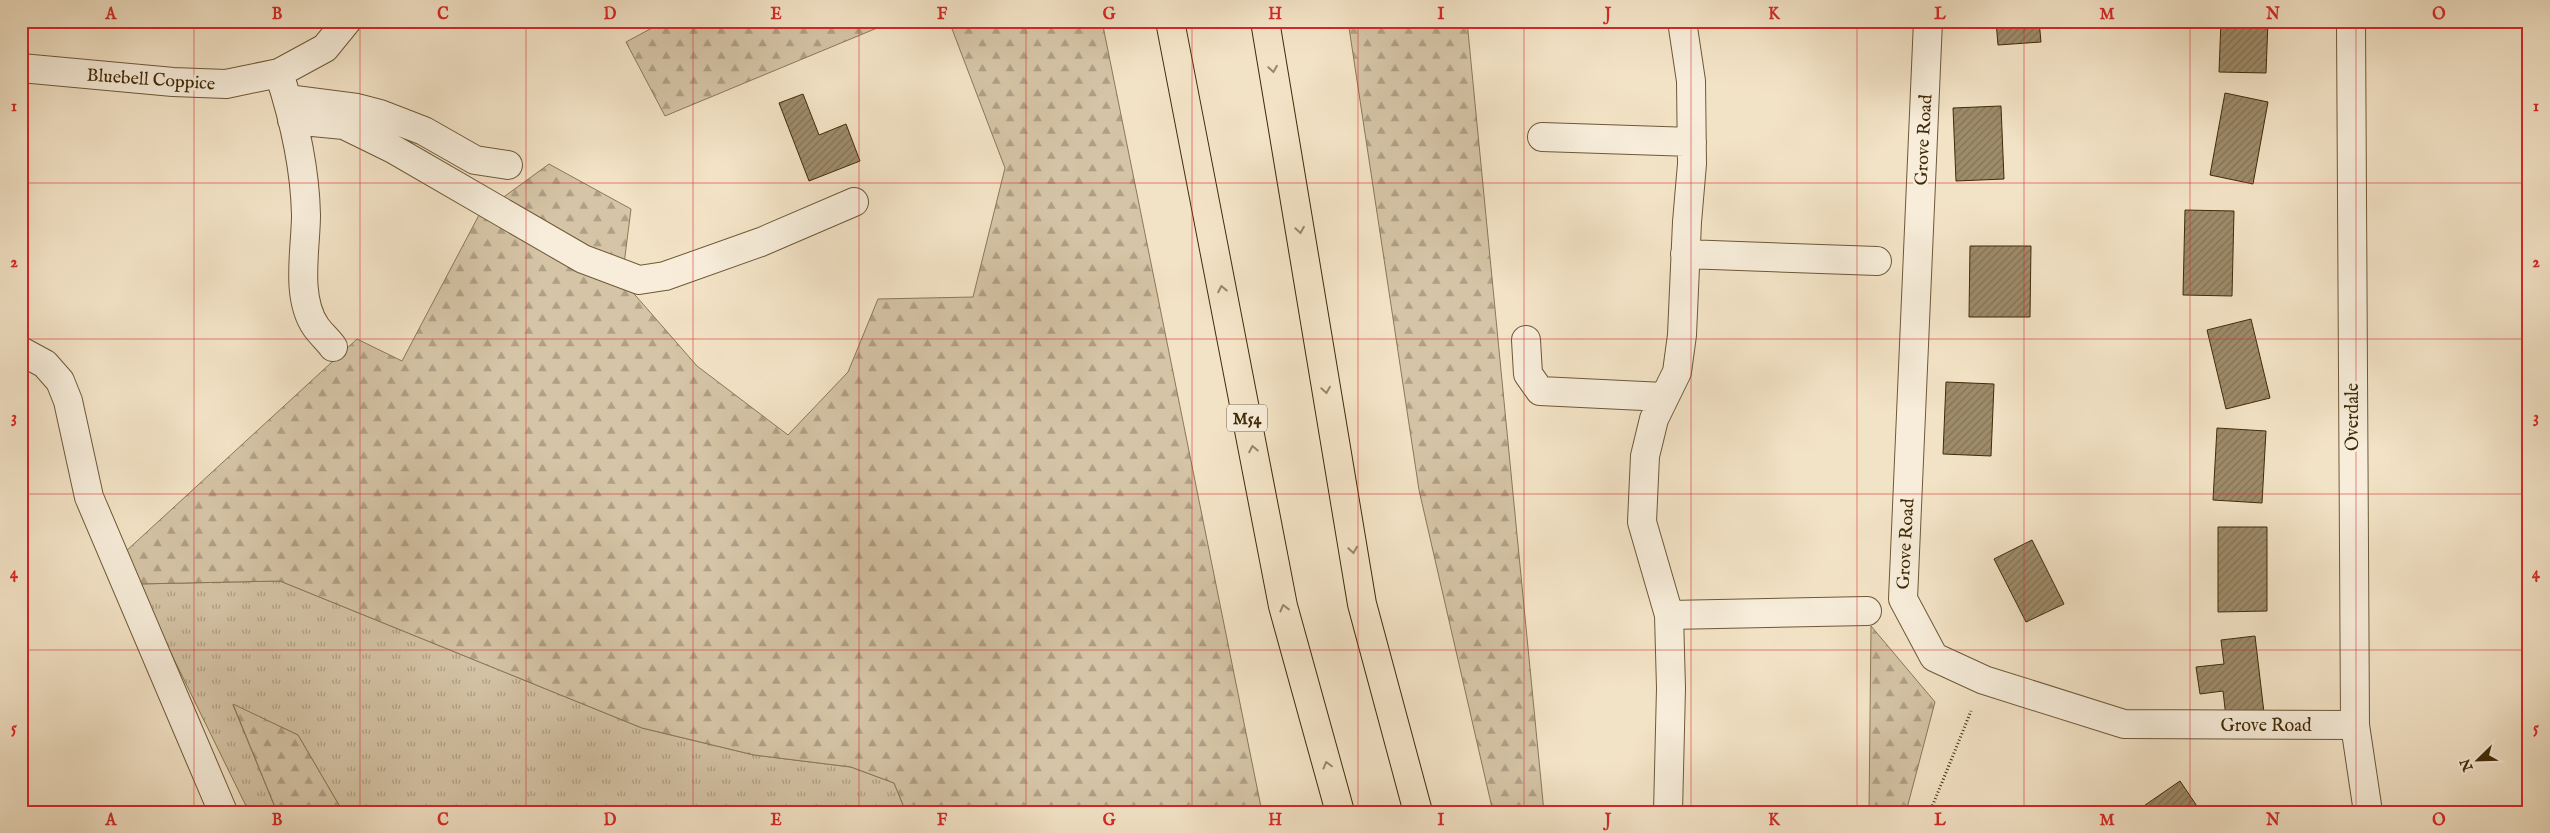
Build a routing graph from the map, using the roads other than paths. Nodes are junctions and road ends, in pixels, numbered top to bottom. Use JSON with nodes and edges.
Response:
{"nodes":[{"id":1,"x":347,"y":21,"type":"edge"},
{"id":2,"x":1170,"y":21,"type":"edge"},
{"id":3,"x":1265,"y":21,"type":"edge"},
{"id":4,"x":1682,"y":21,"type":"edge"},
{"id":5,"x":1928,"y":21,"type":"edge"},
{"id":6,"x":2352,"y":21,"type":"edge"},
{"id":7,"x":21,"y":68,"type":"edge"},
{"id":8,"x":286,"y":97,"type":"junction"},
{"id":9,"x":1542,"y":137,"type":"dead end"},
{"id":10,"x":1692,"y":142,"type":"junction"},
{"id":11,"x":508,"y":165,"type":"dead end"},
{"id":12,"x":854,"y":202,"type":"dead end"},
{"id":13,"x":1685,"y":254,"type":"junction"},
{"id":14,"x":1877,"y":261,"type":"dead end"},
{"id":15,"x":1526,"y":340,"type":"dead end"},
{"id":16,"x":333,"y":347,"type":"dead end"},
{"id":17,"x":21,"y":351,"type":"edge"},
{"id":18,"x":1664,"y":397,"type":"junction"},
{"id":19,"x":1867,"y":611,"type":"dead end"},
{"id":20,"x":1669,"y":615,"type":"junction"},
{"id":21,"x":2355,"y":725,"type":"junction"},
{"id":22,"x":223,"y":812,"type":"edge"},
{"id":23,"x":1340,"y":812,"type":"edge"},
{"id":24,"x":1418,"y":812,"type":"edge"},
{"id":25,"x":1668,"y":812,"type":"edge"},
{"id":26,"x":2368,"y":812,"type":"edge"}],
"edges":[{"from":1,"to":8,"type":"street","name":"Bluebell Coppice"},
{"from":23,"to":2,"type":"highway","number":"M54","one_way":true},
{"from":3,"to":24,"type":"highway","one_way":true},
{"from":4,"to":10,"type":"street"},
{"from":5,"to":21,"type":"street","name":"Grove Road"},
{"from":6,"to":21,"type":"street","name":"Overdale"},
{"from":7,"to":8,"type":"street","name":"Bluebell Coppice"},
{"from":8,"to":11,"type":"street"},
{"from":8,"to":12,"type":"street"},
{"from":8,"to":16,"type":"street"},
{"from":9,"to":10,"type":"street"},
{"from":10,"to":13,"type":"street"},
{"from":13,"to":14,"type":"street"},
{"from":13,"to":18,"type":"street"},
{"from":15,"to":18,"type":"street"},
{"from":17,"to":22,"type":"street"},
{"from":18,"to":20,"type":"street"},
{"from":19,"to":20,"type":"street"},
{"from":20,"to":25,"type":"street"},
{"from":21,"to":26,"type":"street","name":"Overdale"}]}
